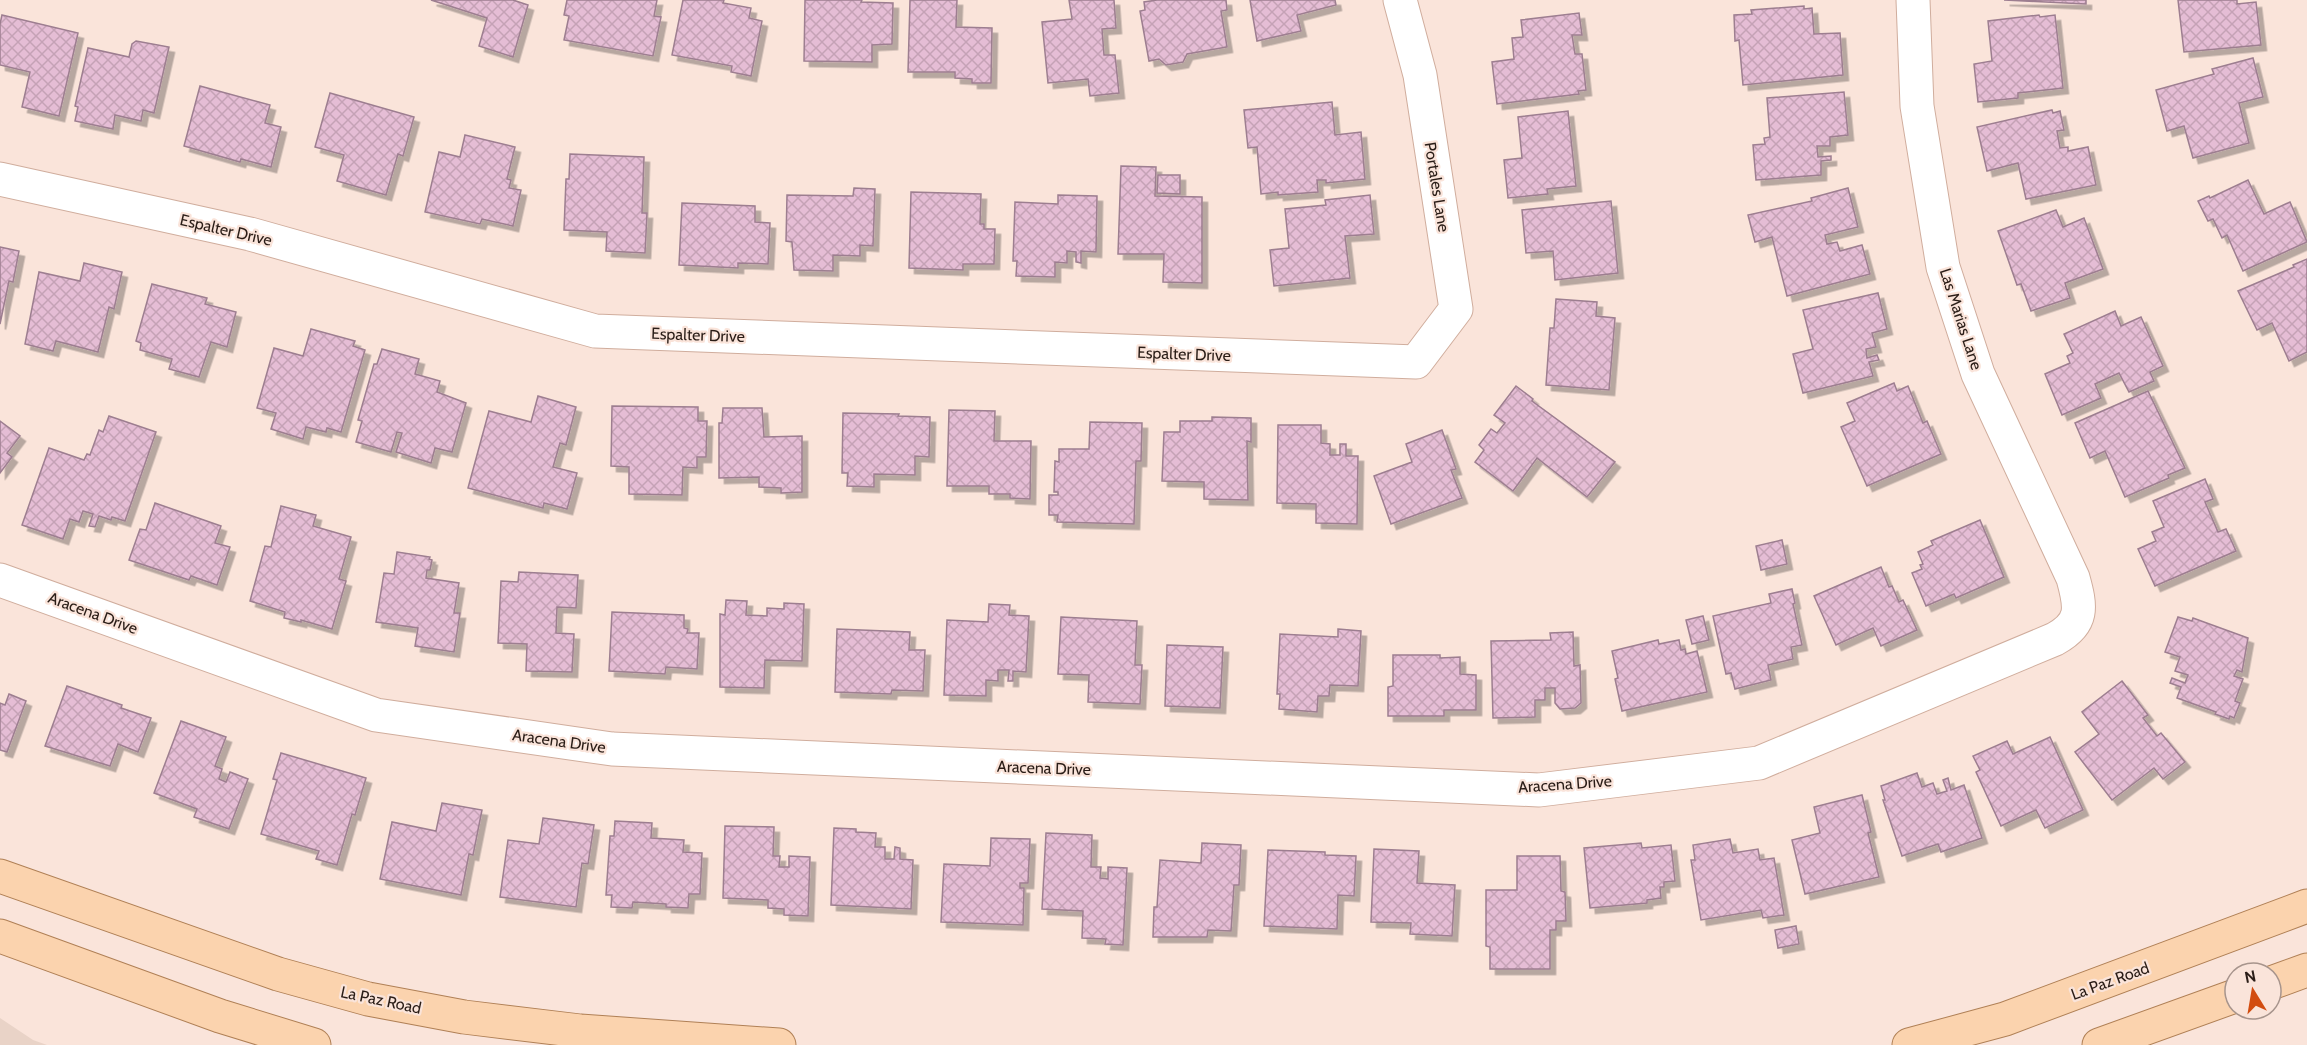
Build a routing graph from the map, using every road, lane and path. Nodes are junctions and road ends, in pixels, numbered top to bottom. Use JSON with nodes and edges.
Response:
{"nodes":[{"id":1,"x":1400,"y":0,"type":"edge"},
{"id":2,"x":1913,"y":0,"type":"edge"},
{"id":3,"x":0,"y":179,"type":"edge"},
{"id":4,"x":1416,"y":363,"type":"joint"},
{"id":5,"x":0,"y":579,"type":"edge"},
{"id":6,"x":2079,"y":618,"type":"joint"},
{"id":7,"x":0,"y":876,"type":"edge"},
{"id":8,"x":2307,"y":906,"type":"edge"},
{"id":9,"x":0,"y":936,"type":"edge"},
{"id":10,"x":2307,"y":970,"type":"edge"},
{"id":11,"x":2283,"y":979,"type":"edge"},
{"id":12,"x":2223,"y":1000,"type":"edge"},
{"id":13,"x":314,"y":1045,"type":"edge"},
{"id":14,"x":779,"y":1045,"type":"edge"},
{"id":15,"x":1909,"y":1045,"type":"edge"},
{"id":16,"x":2099,"y":1045,"type":"edge"}],
"edges":[{"from":1,"to":4,"type":"street","name":"Portales Lane"},
{"from":2,"to":6,"type":"street","name":"Las Marias Lane"},
{"from":3,"to":4,"type":"street","name":"Espalter Drive"},
{"from":5,"to":6,"type":"street","name":"Aracena Drive"},
{"from":7,"to":14,"type":"main road","name":"La Paz Road"},
{"from":8,"to":15,"type":"main road","name":"La Paz Road"},
{"from":9,"to":13,"type":"main road"},
{"from":10,"to":11,"type":"main road"},
{"from":12,"to":16,"type":"main road"}]}
